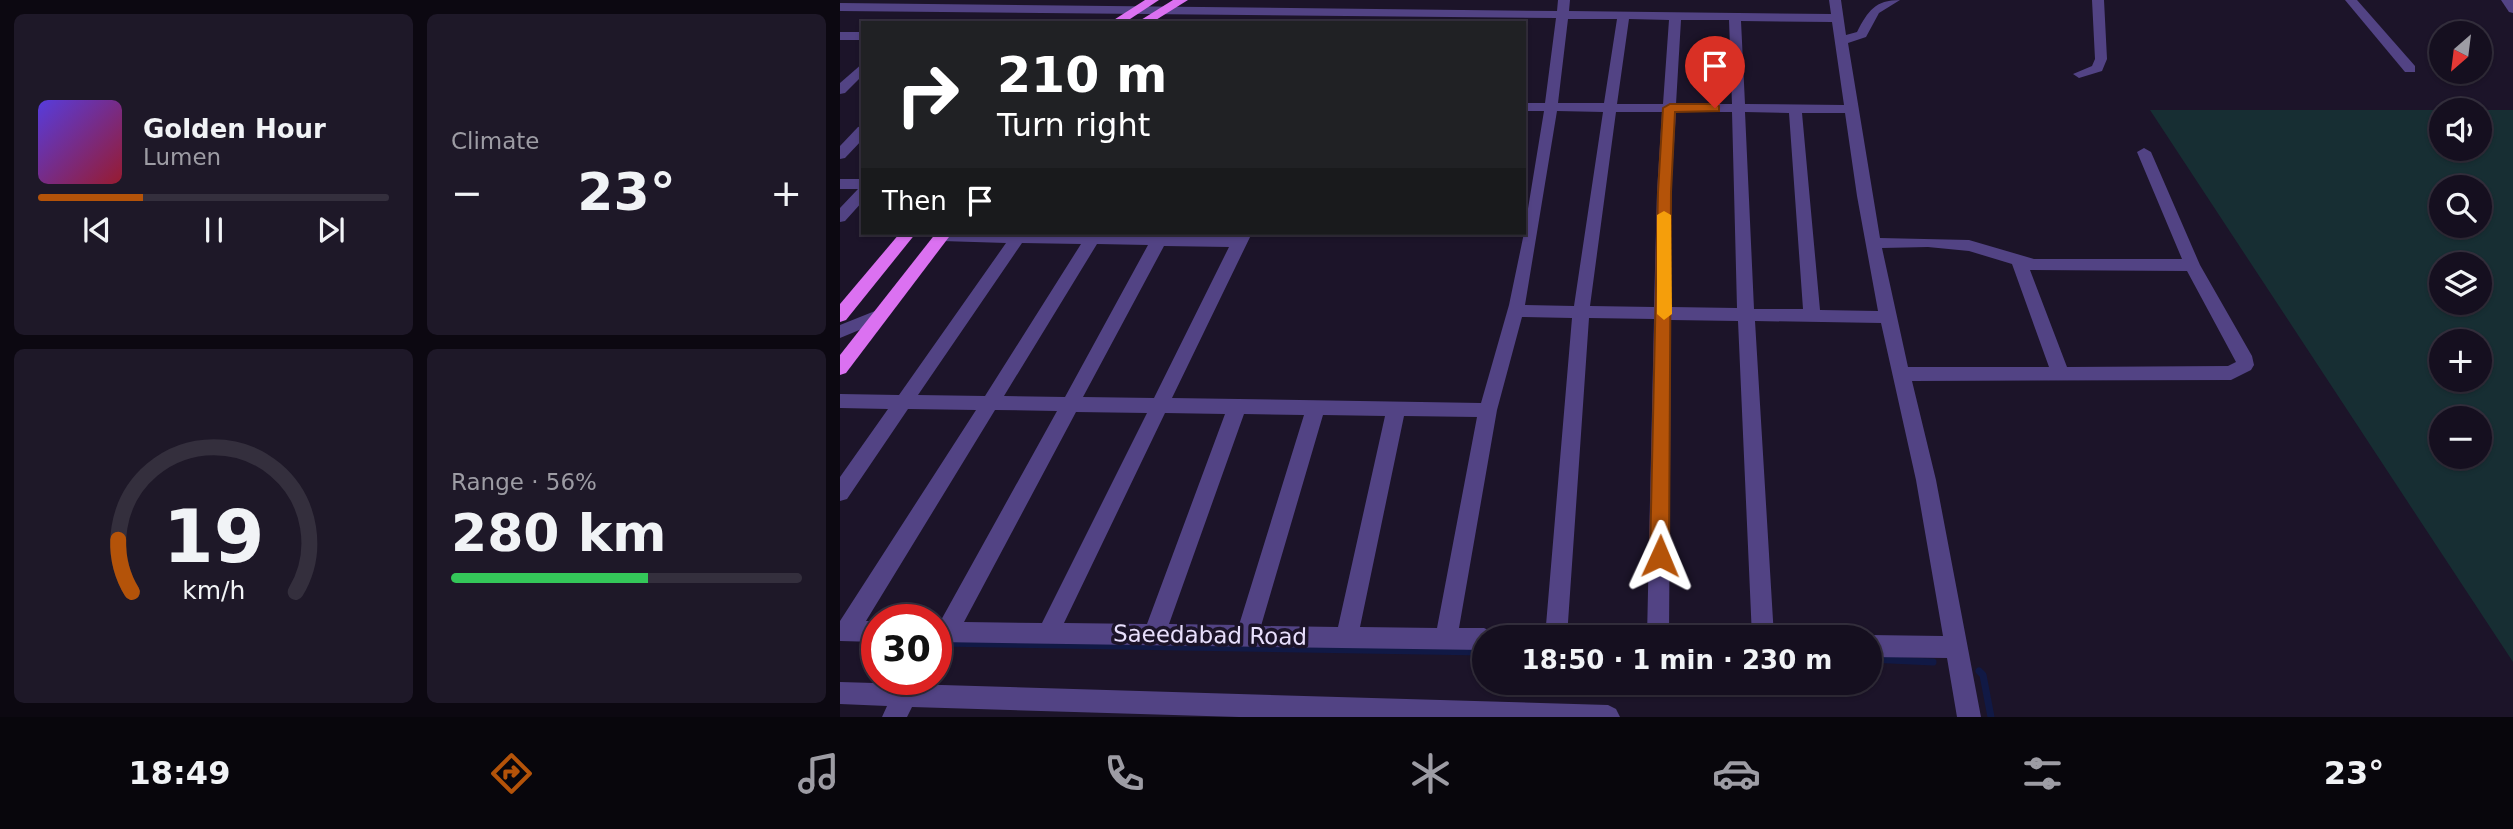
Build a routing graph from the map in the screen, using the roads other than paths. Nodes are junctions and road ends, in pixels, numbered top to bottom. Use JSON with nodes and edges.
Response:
{"nodes":[{"id":1,"x":1182,"y":0,"type":"edge"},
{"id":2,"x":1356,"y":0,"type":"edge"},
{"id":3,"x":1403,"y":0,"type":"edge"},
{"id":4,"x":1457,"y":0,"type":"edge"},
{"id":5,"x":1894,"y":0,"type":"edge"},
{"id":6,"x":2098,"y":0,"type":"edge"},
{"id":7,"x":2351,"y":0,"type":"edge"},
{"id":8,"x":2507,"y":0,"type":"edge"},
{"id":9,"x":1069,"y":5,"type":"edge"},
{"id":10,"x":1157,"y":5,"type":"edge"},
{"id":11,"x":840,"y":7,"type":"edge"},
{"id":12,"x":1563,"y":8,"type":"edge"},
{"id":13,"x":1836,"y":9,"type":"edge"},
{"id":14,"x":2513,"y":9,"type":"edge"},
{"id":15,"x":1134,"y":10,"type":"junction"},
{"id":16,"x":1623,"y":16,"type":"junction"},
{"id":17,"x":1675,"y":16,"type":"junction"},
{"id":18,"x":1229,"y":17,"type":"edge"},
{"id":19,"x":1278,"y":17,"type":"edge"},
{"id":20,"x":1735,"y":17,"type":"junction"},
{"id":21,"x":1348,"y":18,"type":"edge"},
{"id":22,"x":1396,"y":18,"type":"edge"},
{"id":23,"x":1451,"y":18,"type":"edge"},
{"id":24,"x":1505,"y":19,"type":"edge"},
{"id":25,"x":1118,"y":21,"type":"edge"},
{"id":26,"x":1144,"y":21,"type":"edge"},
{"id":27,"x":861,"y":36,"type":"edge"},
{"id":28,"x":842,"y":38,"type":"edge"},
{"id":29,"x":1842,"y":41,"type":"junction"},
{"id":30,"x":861,"y":69,"type":"edge"},
{"id":31,"x":2410,"y":69,"type":"dead end"},
{"id":32,"x":2079,"y":74,"type":"dead end"},
{"id":33,"x":840,"y":90,"type":"edge"},
{"id":34,"x":1526,"y":107,"type":"edge"},
{"id":35,"x":1552,"y":107,"type":"junction"},
{"id":36,"x":1610,"y":108,"type":"junction"},
{"id":37,"x":1670,"y":108,"type":"junction"},
{"id":38,"x":1738,"y":108,"type":"junction"},
{"id":39,"x":1795,"y":108,"type":"junction"},
{"id":40,"x":1852,"y":109,"type":"junction"},
{"id":41,"x":861,"y":132,"type":"edge"},
{"id":42,"x":2144,"y":152,"type":"dead end"},
{"id":43,"x":840,"y":155,"type":"edge"},
{"id":44,"x":840,"y":184,"type":"edge"},
{"id":45,"x":861,"y":184,"type":"edge"},
{"id":46,"x":861,"y":194,"type":"edge"},
{"id":47,"x":840,"y":217,"type":"edge"},
{"id":48,"x":906,"y":235,"type":"edge"},
{"id":49,"x":942,"y":235,"type":"edge"},
{"id":50,"x":1019,"y":235,"type":"edge"},
{"id":51,"x":1094,"y":236,"type":"edge"},
{"id":52,"x":1161,"y":237,"type":"edge"},
{"id":53,"x":1242,"y":238,"type":"edge"},
{"id":54,"x":1873,"y":243,"type":"junction"},
{"id":55,"x":2019,"y":263,"type":"junction"},
{"id":56,"x":2192,"y":265,"type":"junction"},
{"id":57,"x":1515,"y":311,"type":"junction"},
{"id":58,"x":1581,"y":312,"type":"junction"},
{"id":59,"x":1664,"y":314,"type":"junction"},
{"id":60,"x":880,"y":315,"type":"junction"},
{"id":61,"x":1745,"y":315,"type":"junction"},
{"id":62,"x":840,"y":316,"type":"edge"},
{"id":63,"x":1812,"y":316,"type":"junction"},
{"id":64,"x":1888,"y":317,"type":"junction"},
{"id":65,"x":840,"y":332,"type":"edge"},
{"id":66,"x":840,"y":368,"type":"edge"},
{"id":67,"x":1901,"y":374,"type":"junction"},
{"id":68,"x":2062,"y":375,"type":"junction"},
{"id":69,"x":840,"y":401,"type":"edge"},
{"id":70,"x":903,"y":402,"type":"junction"},
{"id":71,"x":989,"y":403,"type":"junction"},
{"id":72,"x":1070,"y":404,"type":"junction"},
{"id":73,"x":1158,"y":406,"type":"junction"},
{"id":74,"x":1237,"y":407,"type":"junction"},
{"id":75,"x":1316,"y":407,"type":"junction"},
{"id":76,"x":1396,"y":409,"type":"junction"},
{"id":77,"x":1488,"y":410,"type":"junction"},
{"id":78,"x":840,"y":493,"type":"edge"},
{"id":79,"x":952,"y":613,"type":"edge"},
{"id":80,"x":1557,"y":625,"type":"edge"},
{"id":81,"x":1658,"y":625,"type":"edge"},
{"id":82,"x":1762,"y":625,"type":"edge"},
{"id":83,"x":844,"y":631,"type":"edge"},
{"id":84,"x":952,"y":633,"type":"edge"},
{"id":85,"x":1048,"y":633,"type":"junction"},
{"id":86,"x":1154,"y":635,"type":"junction"},
{"id":87,"x":1247,"y":636,"type":"junction"},
{"id":88,"x":1347,"y":637,"type":"junction"},
{"id":89,"x":1446,"y":638,"type":"junction"},
{"id":90,"x":1472,"y":639,"type":"edge"},
{"id":91,"x":1882,"y":646,"type":"edge"},
{"id":92,"x":1956,"y":647,"type":"junction"},
{"id":93,"x":840,"y":693,"type":"edge"},
{"id":94,"x":861,"y":694,"type":"edge"},
{"id":95,"x":906,"y":695,"type":"joint"},
{"id":96,"x":1011,"y":708,"type":"edge"},
{"id":97,"x":1112,"y":709,"type":"edge"},
{"id":98,"x":1214,"y":711,"type":"edge"},
{"id":99,"x":1321,"y":713,"type":"edge"},
{"id":100,"x":1432,"y":715,"type":"edge"},
{"id":101,"x":1544,"y":716,"type":"edge"},
{"id":102,"x":894,"y":717,"type":"edge"},
{"id":103,"x":1608,"y":717,"type":"edge"},
{"id":104,"x":1969,"y":717,"type":"edge"}],
"edges":[{"from":1,"to":10,"type":"main road"},
{"from":2,"to":21,"type":"street"},
{"from":3,"to":22,"type":"street"},
{"from":4,"to":23,"type":"street"},
{"from":5,"to":29,"type":"street"},
{"from":6,"to":32,"type":"street"},
{"from":7,"to":31,"type":"street"},
{"from":8,"to":14,"type":"street"},
{"from":9,"to":11,"type":"street"},
{"from":9,"to":15,"type":"street"},
{"from":10,"to":15,"type":"street"},
{"from":10,"to":18,"type":"street"},
{"from":10,"to":26,"type":"main road"},
{"from":12,"to":16,"type":"street"},
{"from":12,"to":24,"type":"street"},
{"from":12,"to":35,"type":"street"},
{"from":13,"to":20,"type":"street"},
{"from":13,"to":29,"type":"street"},
{"from":15,"to":25,"type":"main road"},
{"from":16,"to":17,"type":"street"},
{"from":16,"to":36,"type":"street"},
{"from":17,"to":20,"type":"street"},
{"from":17,"to":37,"type":"street"},
{"from":18,"to":19,"type":"street"},
{"from":19,"to":21,"type":"street"},
{"from":20,"to":38,"type":"street"},
{"from":21,"to":22,"type":"street"},
{"from":22,"to":23,"type":"street"},
{"from":23,"to":24,"type":"street"},
{"from":27,"to":28,"type":"street"},
{"from":29,"to":40,"type":"street"},
{"from":30,"to":33,"type":"street"},
{"from":34,"to":35,"type":"street"},
{"from":35,"to":36,"type":"street"},
{"from":35,"to":57,"type":"street"},
{"from":36,"to":37,"type":"street"},
{"from":36,"to":58,"type":"street"},
{"from":37,"to":38,"type":"street"},
{"from":37,"to":59,"type":"street"},
{"from":38,"to":39,"type":"street"},
{"from":38,"to":61,"type":"street"},
{"from":39,"to":40,"type":"street"},
{"from":39,"to":63,"type":"street"},
{"from":40,"to":54,"type":"street"},
{"from":41,"to":43,"type":"street"},
{"from":42,"to":56,"type":"street"},
{"from":44,"to":45,"type":"street"},
{"from":46,"to":47,"type":"street"},
{"from":48,"to":62,"type":"main road"},
{"from":49,"to":60,"type":"main road"},
{"from":50,"to":51,"type":"street"},
{"from":50,"to":70,"type":"street"},
{"from":51,"to":52,"type":"street"},
{"from":51,"to":71,"type":"street"},
{"from":52,"to":53,"type":"street"},
{"from":52,"to":72,"type":"street"},
{"from":53,"to":73,"type":"street"},
{"from":54,"to":55,"type":"street"},
{"from":54,"to":64,"type":"street"},
{"from":55,"to":56,"type":"street"},
{"from":55,"to":68,"type":"street"},
{"from":56,"to":68,"type":"street"},
{"from":57,"to":58,"type":"street"},
{"from":57,"to":77,"type":"street"},
{"from":58,"to":59,"type":"street"},
{"from":58,"to":80,"type":"street"},
{"from":59,"to":61,"type":"street"},
{"from":59,"to":81,"type":"street"},
{"from":60,"to":65,"type":"street"},
{"from":60,"to":66,"type":"main road"},
{"from":61,"to":63,"type":"street"},
{"from":61,"to":82,"type":"street"},
{"from":63,"to":64,"type":"street"},
{"from":64,"to":67,"type":"street"},
{"from":67,"to":68,"type":"street"},
{"from":67,"to":92,"type":"street"},
{"from":69,"to":70,"type":"street"},
{"from":70,"to":71,"type":"street"},
{"from":70,"to":78,"type":"street"},
{"from":71,"to":72,"type":"street"},
{"from":71,"to":83,"type":"street"},
{"from":72,"to":73,"type":"street"},
{"from":72,"to":79,"type":"street"},
{"from":73,"to":74,"type":"street"},
{"from":73,"to":85,"type":"street"},
{"from":74,"to":75,"type":"street"},
{"from":74,"to":86,"type":"street"},
{"from":75,"to":76,"type":"street"},
{"from":75,"to":87,"type":"street"},
{"from":76,"to":77,"type":"street"},
{"from":76,"to":88,"type":"street"},
{"from":77,"to":89,"type":"street"},
{"from":84,"to":85,"type":"street","name":"Saeedabad Road"},
{"from":85,"to":86,"type":"street","name":"Saeedabad Road"},
{"from":86,"to":87,"type":"street","name":"Saeedabad Road"},
{"from":87,"to":88,"type":"street","name":"Saeedabad Road"},
{"from":88,"to":89,"type":"street","name":"Saeedabad Road"},
{"from":89,"to":90,"type":"street","name":"Saeedabad Road"},
{"from":91,"to":92,"type":"street"},
{"from":92,"to":104,"type":"street"},
{"from":93,"to":94,"type":"street"},
{"from":95,"to":96,"type":"street"},
{"from":95,"to":102,"type":"street"},
{"from":96,"to":97,"type":"street"},
{"from":97,"to":98,"type":"street"},
{"from":98,"to":99,"type":"street"},
{"from":99,"to":100,"type":"street"},
{"from":100,"to":101,"type":"street"},
{"from":101,"to":103,"type":"street"}]}
